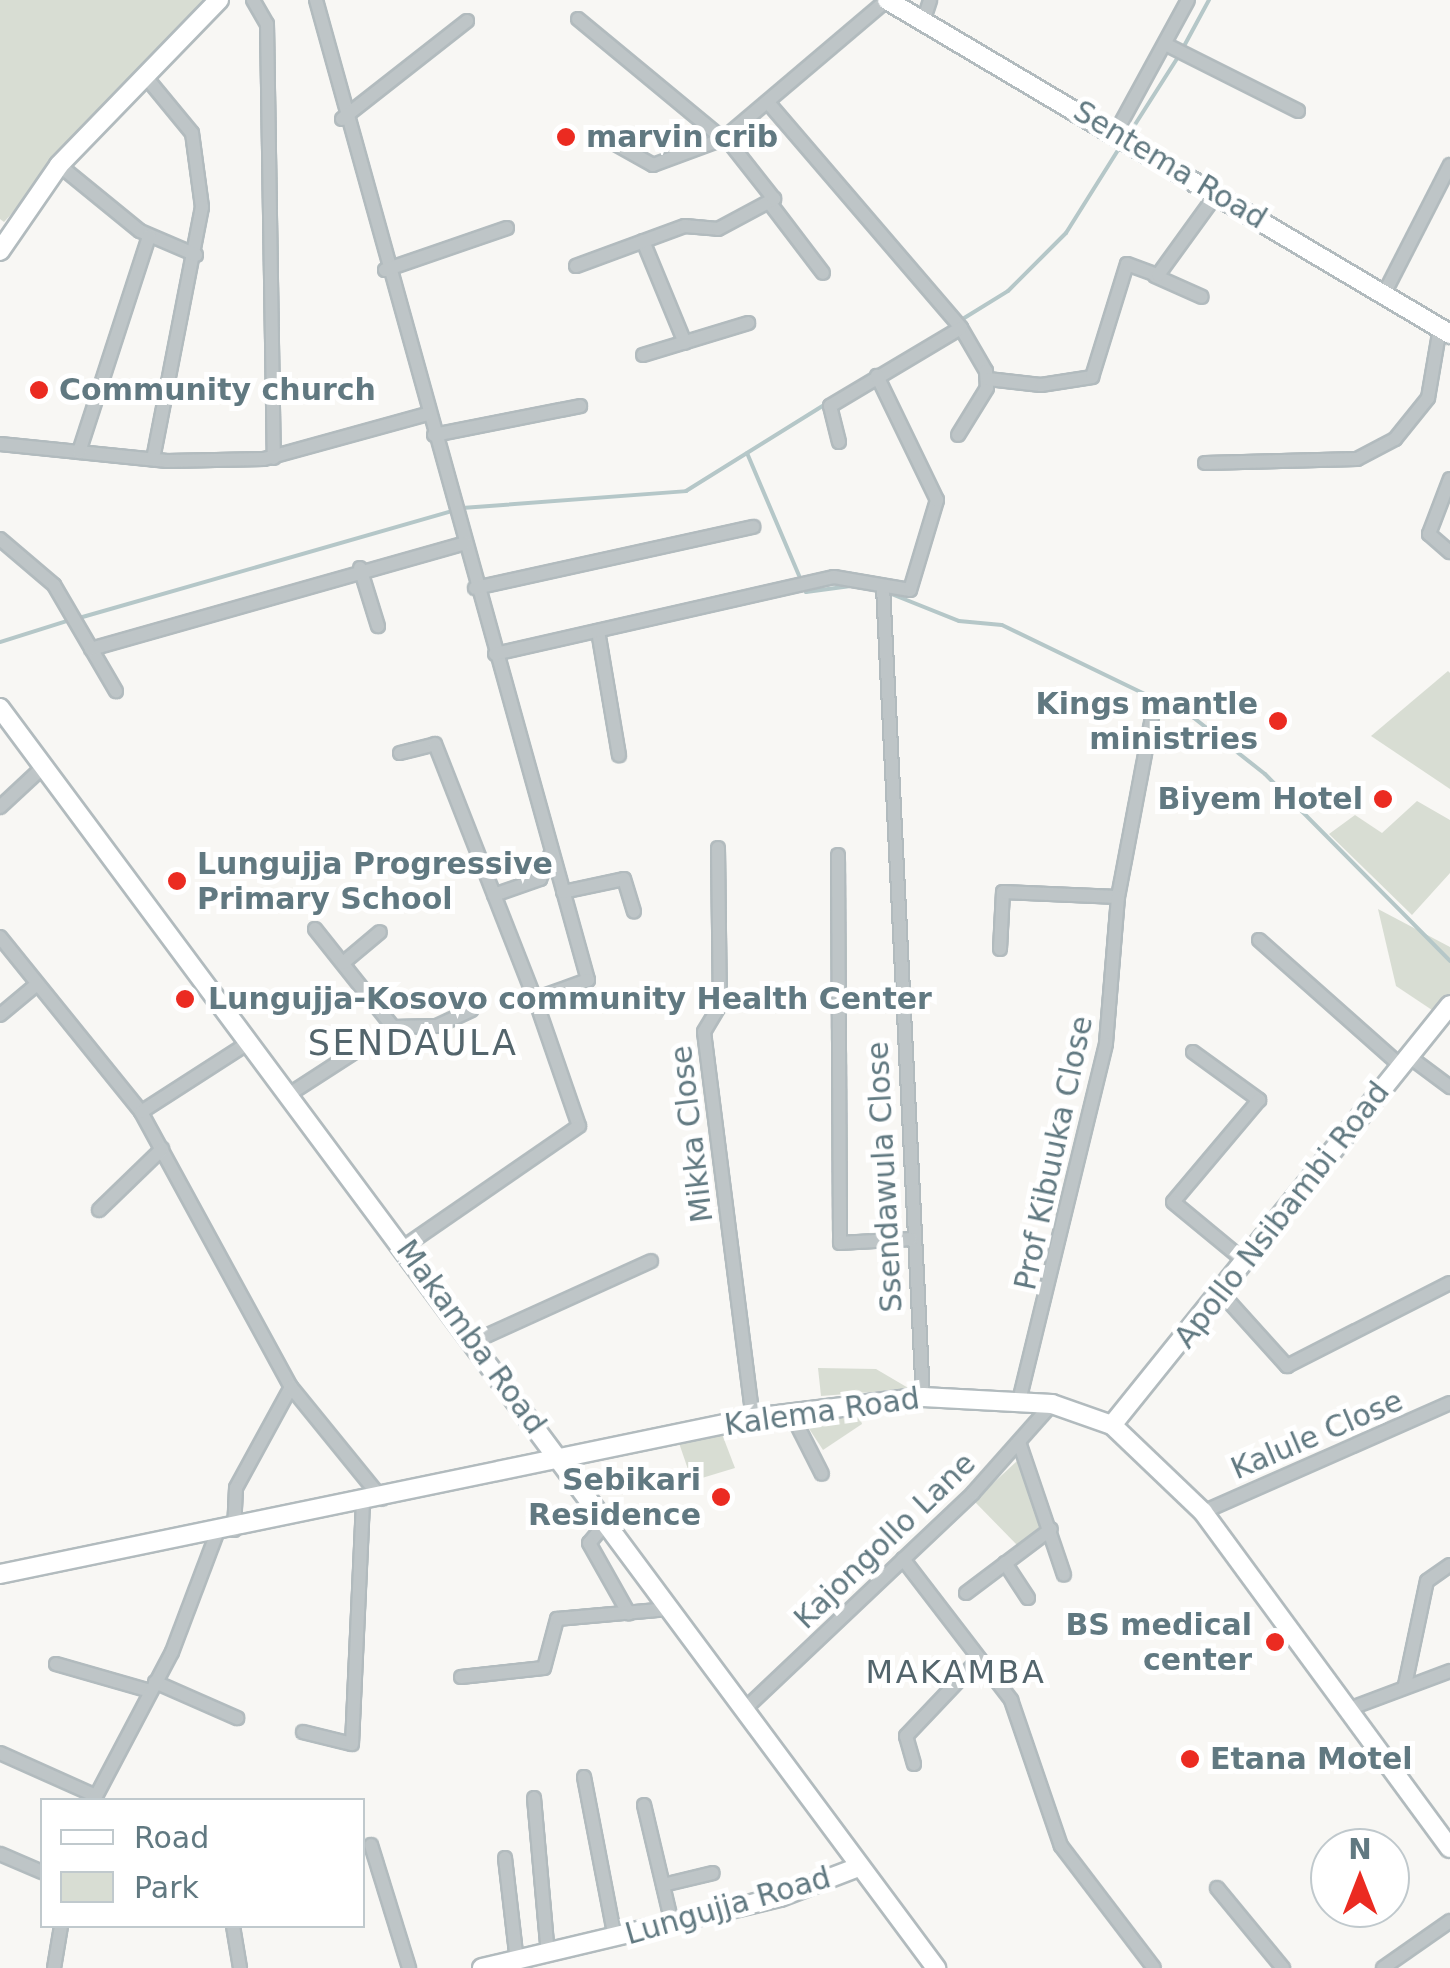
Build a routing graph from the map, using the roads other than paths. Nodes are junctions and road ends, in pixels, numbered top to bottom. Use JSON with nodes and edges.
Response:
{"nodes":[{"id":1,"x":219,"y":0,"type":"edge"},
{"id":2,"x":252,"y":0,"type":"edge"},
{"id":3,"x":316,"y":0,"type":"edge"},
{"id":4,"x":887,"y":0,"type":"edge"},
{"id":5,"x":930,"y":0,"type":"edge"},
{"id":6,"x":1188,"y":0,"type":"edge"},
{"id":7,"x":578,"y":20,"type":"dead end"},
{"id":8,"x":468,"y":21,"type":"dead end"},
{"id":9,"x":923,"y":22,"type":"junction"},
{"id":10,"x":1166,"y":44,"type":"junction"},
{"id":11,"x":144,"y":76,"type":"junction"},
{"id":12,"x":771,"y":106,"type":"junction"},
{"id":13,"x":1298,"y":111,"type":"dead end"},
{"id":14,"x":342,"y":119,"type":"junction"},
{"id":15,"x":1116,"y":132,"type":"junction"},
{"id":16,"x":724,"y":139,"type":"junction"},
{"id":17,"x":612,"y":142,"type":"dead end"},
{"id":18,"x":59,"y":165,"type":"junction"},
{"id":19,"x":1450,"y":165,"type":"edge"},
{"id":20,"x":1218,"y":192,"type":"junction"},
{"id":21,"x":769,"y":202,"type":"junction"},
{"id":22,"x":507,"y":228,"type":"dead end"},
{"id":23,"x":149,"y":236,"type":"junction"},
{"id":24,"x":2,"y":240,"type":"edge"},
{"id":25,"x":643,"y":241,"type":"junction"},
{"id":26,"x":196,"y":255,"type":"junction"},
{"id":27,"x":576,"y":266,"type":"dead end"},
{"id":28,"x":386,"y":270,"type":"junction"},
{"id":29,"x":822,"y":272,"type":"dead end"},
{"id":30,"x":1155,"y":276,"type":"junction"},
{"id":31,"x":1384,"y":294,"type":"junction"},
{"id":32,"x":1202,"y":296,"type":"dead end"},
{"id":33,"x":748,"y":323,"type":"dead end"},
{"id":34,"x":956,"y":323,"type":"junction"},
{"id":35,"x":1445,"y":331,"type":"edge"},
{"id":36,"x":685,"y":343,"type":"junction"},
{"id":37,"x":643,"y":355,"type":"dead end"},
{"id":38,"x":878,"y":376,"type":"junction"},
{"id":39,"x":988,"y":379,"type":"junction"},
{"id":40,"x":580,"y":406,"type":"dead end"},
{"id":41,"x":427,"y":414,"type":"junction"},
{"id":42,"x":958,"y":434,"type":"dead end"},
{"id":43,"x":434,"y":435,"type":"junction"},
{"id":44,"x":839,"y":442,"type":"dead end"},
{"id":45,"x":0,"y":444,"type":"edge"},
{"id":46,"x":79,"y":452,"type":"junction"},
{"id":47,"x":274,"y":458,"type":"junction"},
{"id":48,"x":153,"y":460,"type":"junction"},
{"id":49,"x":1206,"y":463,"type":"dead end"},
{"id":50,"x":1450,"y":478,"type":"edge"},
{"id":51,"x":753,"y":527,"type":"dead end"},
{"id":52,"x":0,"y":539,"type":"edge"},
{"id":53,"x":465,"y":544,"type":"junction"},
{"id":54,"x":1450,"y":552,"type":"edge"},
{"id":55,"x":360,"y":568,"type":"junction"},
{"id":56,"x":475,"y":588,"type":"junction"},
{"id":57,"x":883,"y":592,"type":"junction"},
{"id":58,"x":378,"y":626,"type":"dead end"},
{"id":59,"x":598,"y":631,"type":"junction"},
{"id":60,"x":91,"y":649,"type":"junction"},
{"id":61,"x":495,"y":654,"type":"junction"},
{"id":62,"x":116,"y":692,"type":"dead end"},
{"id":63,"x":0,"y":708,"type":"edge"},
{"id":64,"x":1152,"y":716,"type":"dead end"},
{"id":65,"x":400,"y":753,"type":"dead end"},
{"id":66,"x":619,"y":755,"type":"dead end"},
{"id":67,"x":43,"y":767,"type":"junction"},
{"id":68,"x":0,"y":807,"type":"edge"},
{"id":69,"x":718,"y":848,"type":"dead end"},
{"id":70,"x":552,"y":852,"type":"junction"},
{"id":71,"x":838,"y":855,"type":"dead end"},
{"id":72,"x":563,"y":892,"type":"junction"},
{"id":73,"x":494,"y":895,"type":"junction"},
{"id":74,"x":1118,"y":897,"type":"junction"},
{"id":75,"x":634,"y":912,"type":"dead end"},
{"id":76,"x":315,"y":929,"type":"dead end"},
{"id":77,"x":380,"y":932,"type":"dead end"},
{"id":78,"x":0,"y":937,"type":"edge"},
{"id":79,"x":1260,"y":940,"type":"dead end"},
{"id":80,"x":1000,"y":949,"type":"dead end"},
{"id":81,"x":342,"y":964,"type":"junction"},
{"id":82,"x":36,"y":984,"type":"junction"},
{"id":83,"x":534,"y":999,"type":"junction"},
{"id":84,"x":1450,"y":1004,"type":"edge"},
{"id":85,"x":472,"y":1010,"type":"dead end"},
{"id":86,"x":0,"y":1015,"type":"edge"},
{"id":87,"x":393,"y":1027,"type":"junction"},
{"id":88,"x":248,"y":1043,"type":"junction"},
{"id":89,"x":1194,"y":1052,"type":"dead end"},
{"id":90,"x":1404,"y":1060,"type":"junction"},
{"id":91,"x":1450,"y":1087,"type":"edge"},
{"id":92,"x":288,"y":1095,"type":"junction"},
{"id":93,"x":142,"y":1112,"type":"junction"},
{"id":94,"x":162,"y":1149,"type":"junction"},
{"id":95,"x":98,"y":1210,"type":"dead end"},
{"id":96,"x":911,"y":1238,"type":"junction"},
{"id":97,"x":405,"y":1246,"type":"junction"},
{"id":98,"x":651,"y":1262,"type":"dead end"},
{"id":99,"x":1248,"y":1263,"type":"junction"},
{"id":100,"x":1450,"y":1283,"type":"edge"},
{"id":101,"x":1223,"y":1294,"type":"junction"},
{"id":102,"x":477,"y":1340,"type":"junction"},
{"id":103,"x":292,"y":1387,"type":"junction"},
{"id":104,"x":923,"y":1396,"type":"junction"},
{"id":105,"x":1020,"y":1398,"type":"junction"},
{"id":106,"x":1052,"y":1404,"type":"junction"},
{"id":107,"x":1450,"y":1404,"type":"edge"},
{"id":108,"x":791,"y":1412,"type":"junction"},
{"id":109,"x":753,"y":1418,"type":"junction"},
{"id":110,"x":1112,"y":1425,"type":"junction"},
{"id":111,"x":1019,"y":1442,"type":"junction"},
{"id":112,"x":562,"y":1461,"type":"junction"},
{"id":113,"x":822,"y":1474,"type":"dead end"},
{"id":114,"x":383,"y":1501,"type":"junction"},
{"id":115,"x":363,"y":1505,"type":"junction"},
{"id":116,"x":1204,"y":1512,"type":"junction"},
{"id":117,"x":606,"y":1523,"type":"junction"},
{"id":118,"x":1051,"y":1529,"type":"junction"},
{"id":119,"x":226,"y":1531,"type":"junction"},
{"id":120,"x":903,"y":1560,"type":"junction"},
{"id":121,"x":1006,"y":1564,"type":"junction"},
{"id":122,"x":1450,"y":1565,"type":"edge"},
{"id":123,"x":0,"y":1574,"type":"edge"},
{"id":124,"x":1064,"y":1574,"type":"dead end"},
{"id":125,"x":966,"y":1593,"type":"dead end"},
{"id":126,"x":1028,"y":1598,"type":"dead end"},
{"id":127,"x":669,"y":1609,"type":"junction"},
{"id":128,"x":630,"y":1614,"type":"junction"},
{"id":129,"x":980,"y":1659,"type":"junction"},
{"id":130,"x":56,"y":1664,"type":"dead end"},
{"id":131,"x":1450,"y":1670,"type":"edge"},
{"id":132,"x":461,"y":1676,"type":"dead end"},
{"id":133,"x":1405,"y":1685,"type":"junction"},
{"id":134,"x":152,"y":1686,"type":"junction"},
{"id":135,"x":1354,"y":1707,"type":"junction"},
{"id":136,"x":746,"y":1708,"type":"junction"},
{"id":137,"x":237,"y":1718,"type":"dead end"},
{"id":138,"x":303,"y":1732,"type":"dead end"},
{"id":139,"x":0,"y":1753,"type":"edge"},
{"id":140,"x":914,"y":1764,"type":"dead end"},
{"id":141,"x":584,"y":1777,"type":"dead end"},
{"id":142,"x":93,"y":1798,"type":"edge"},
{"id":143,"x":96,"y":1798,"type":"edge"},
{"id":144,"x":534,"y":1798,"type":"dead end"},
{"id":145,"x":644,"y":1805,"type":"dead end"},
{"id":146,"x":372,"y":1845,"type":"dead end"},
{"id":147,"x":1450,"y":1848,"type":"edge"},
{"id":148,"x":0,"y":1854,"type":"edge"},
{"id":149,"x":504,"y":1858,"type":"dead end"},
{"id":150,"x":856,"y":1868,"type":"junction"},
{"id":151,"x":40,"y":1871,"type":"edge"},
{"id":152,"x":712,"y":1872,"type":"dead end"},
{"id":153,"x":664,"y":1885,"type":"junction"},
{"id":154,"x":1216,"y":1888,"type":"dead end"},
{"id":155,"x":1450,"y":1921,"type":"edge"},
{"id":156,"x":672,"y":1922,"type":"junction"},
{"id":157,"x":61,"y":1928,"type":"edge"},
{"id":158,"x":233,"y":1928,"type":"edge"},
{"id":159,"x":615,"y":1938,"type":"junction"},
{"id":160,"x":548,"y":1954,"type":"junction"},
{"id":161,"x":517,"y":1961,"type":"junction"},
{"id":162,"x":54,"y":1968,"type":"edge"},
{"id":163,"x":240,"y":1968,"type":"edge"},
{"id":164,"x":409,"y":1968,"type":"edge"},
{"id":165,"x":482,"y":1968,"type":"edge"},
{"id":166,"x":936,"y":1968,"type":"edge"},
{"id":167,"x":1154,"y":1968,"type":"edge"},
{"id":168,"x":1283,"y":1968,"type":"edge"},
{"id":169,"x":1383,"y":1968,"type":"edge"}],
"edges":[{"from":1,"to":11,"type":"street"},
{"from":2,"to":47,"type":"street"},
{"from":3,"to":14,"type":"street"},
{"from":4,"to":9,"type":"street","name":"Sentema Road"},
{"from":4,"to":12,"type":"street"},
{"from":5,"to":9,"type":"street"},
{"from":6,"to":10,"type":"street"},
{"from":7,"to":16,"type":"street"},
{"from":8,"to":14,"type":"street"},
{"from":9,"to":15,"type":"street","name":"Sentema Road"},
{"from":10,"to":13,"type":"street"},
{"from":10,"to":15,"type":"street"},
{"from":11,"to":18,"type":"street"},
{"from":11,"to":26,"type":"street"},
{"from":12,"to":16,"type":"street"},
{"from":12,"to":34,"type":"street"},
{"from":14,"to":28,"type":"street"},
{"from":15,"to":20,"type":"street","name":"Sentema Road"},
{"from":16,"to":17,"type":"street"},
{"from":16,"to":21,"type":"street"},
{"from":18,"to":23,"type":"street"},
{"from":18,"to":24,"type":"street"},
{"from":19,"to":31,"type":"street"},
{"from":20,"to":30,"type":"street"},
{"from":20,"to":31,"type":"street","name":"Sentema Road"},
{"from":21,"to":25,"type":"street"},
{"from":21,"to":29,"type":"street"},
{"from":22,"to":28,"type":"street"},
{"from":23,"to":26,"type":"street"},
{"from":23,"to":46,"type":"street"},
{"from":25,"to":27,"type":"street"},
{"from":25,"to":36,"type":"street"},
{"from":26,"to":48,"type":"street"},
{"from":28,"to":41,"type":"street"},
{"from":30,"to":32,"type":"street"},
{"from":30,"to":39,"type":"street"},
{"from":31,"to":35,"type":"street","name":"Sentema Road"},
{"from":33,"to":36,"type":"street"},
{"from":34,"to":38,"type":"street"},
{"from":34,"to":39,"type":"street"},
{"from":35,"to":49,"type":"street"},
{"from":36,"to":37,"type":"street"},
{"from":38,"to":44,"type":"street"},
{"from":38,"to":57,"type":"street"},
{"from":39,"to":42,"type":"street"},
{"from":40,"to":43,"type":"street"},
{"from":41,"to":43,"type":"street"},
{"from":41,"to":47,"type":"street"},
{"from":43,"to":53,"type":"street"},
{"from":45,"to":46,"type":"street"},
{"from":46,"to":48,"type":"street"},
{"from":47,"to":48,"type":"street"},
{"from":50,"to":54,"type":"street"},
{"from":51,"to":56,"type":"street"},
{"from":52,"to":60,"type":"street"},
{"from":53,"to":55,"type":"street"},
{"from":53,"to":56,"type":"street"},
{"from":55,"to":58,"type":"street"},
{"from":55,"to":60,"type":"street"},
{"from":56,"to":61,"type":"street"},
{"from":57,"to":59,"type":"street"},
{"from":57,"to":96,"type":"street","name":"Ssendawula Close"},
{"from":59,"to":61,"type":"street"},
{"from":59,"to":66,"type":"street"},
{"from":60,"to":62,"type":"street"},
{"from":61,"to":70,"type":"street"},
{"from":63,"to":67,"type":"street","name":"Makamba Road"},
{"from":64,"to":74,"type":"street","name":"Prof Kibuuka Close"},
{"from":65,"to":73,"type":"street"},
{"from":67,"to":68,"type":"street"},
{"from":67,"to":88,"type":"street","name":"Makamba Road"},
{"from":69,"to":109,"type":"street","name":"Mikka Close"},
{"from":70,"to":72,"type":"street"},
{"from":70,"to":73,"type":"street"},
{"from":71,"to":96,"type":"street"},
{"from":72,"to":75,"type":"street"},
{"from":72,"to":83,"type":"street"},
{"from":73,"to":83,"type":"street"},
{"from":74,"to":80,"type":"street"},
{"from":74,"to":105,"type":"street","name":"Prof Kibuuka Close"},
{"from":76,"to":81,"type":"street"},
{"from":77,"to":81,"type":"street"},
{"from":78,"to":82,"type":"street"},
{"from":79,"to":90,"type":"street"},
{"from":81,"to":87,"type":"street"},
{"from":82,"to":86,"type":"street"},
{"from":82,"to":93,"type":"street"},
{"from":83,"to":97,"type":"street"},
{"from":84,"to":90,"type":"street","name":"Apollo Nsibambi Road"},
{"from":85,"to":87,"type":"street"},
{"from":87,"to":92,"type":"street"},
{"from":88,"to":92,"type":"street","name":"Makamba Road"},
{"from":88,"to":93,"type":"street"},
{"from":89,"to":99,"type":"street"},
{"from":90,"to":91,"type":"street"},
{"from":90,"to":99,"type":"street","name":"Apollo Nsibambi Road"},
{"from":92,"to":97,"type":"street","name":"Makamba Road"},
{"from":93,"to":94,"type":"street"},
{"from":94,"to":95,"type":"street"},
{"from":94,"to":103,"type":"street"},
{"from":96,"to":104,"type":"street","name":"Ssendawula Close"},
{"from":97,"to":102,"type":"street","name":"Makamba Road"},
{"from":98,"to":102,"type":"street"},
{"from":99,"to":101,"type":"street","name":"Apollo Nsibambi Road"},
{"from":100,"to":101,"type":"street"},
{"from":101,"to":110,"type":"street","name":"Apollo Nsibambi Road"},
{"from":102,"to":112,"type":"street","name":"Makamba Road"},
{"from":103,"to":114,"type":"street"},
{"from":103,"to":119,"type":"street"},
{"from":104,"to":105,"type":"street","name":"Kalema Road"},
{"from":104,"to":108,"type":"street","name":"Kalema Road"},
{"from":105,"to":106,"type":"street","name":"Kalema Road"},
{"from":106,"to":110,"type":"street","name":"Kalema Road"},
{"from":106,"to":111,"type":"street","name":"Kajongollo Lane"},
{"from":107,"to":116,"type":"street","name":"Kalule Close"},
{"from":108,"to":109,"type":"street","name":"Kalema Road"},
{"from":108,"to":113,"type":"street"},
{"from":109,"to":112,"type":"street","name":"Kalema Road"},
{"from":110,"to":116,"type":"street","name":"Kalema Road"},
{"from":111,"to":118,"type":"street"},
{"from":111,"to":120,"type":"street","name":"Kajongollo Lane"},
{"from":112,"to":114,"type":"street","name":"Kalema Road"},
{"from":112,"to":117,"type":"street","name":"Makamba Road"},
{"from":114,"to":115,"type":"street","name":"Kalema Road"},
{"from":115,"to":119,"type":"street","name":"Kalema Road"},
{"from":115,"to":138,"type":"street"},
{"from":116,"to":135,"type":"street","name":"Kalema Road"},
{"from":117,"to":127,"type":"street","name":"Makamba Road"},
{"from":117,"to":128,"type":"street"},
{"from":118,"to":121,"type":"street"},
{"from":118,"to":124,"type":"street"},
{"from":119,"to":123,"type":"street","name":"Kalema Road"},
{"from":119,"to":134,"type":"street"},
{"from":120,"to":129,"type":"street"},
{"from":120,"to":136,"type":"street","name":"Kajongollo Lane"},
{"from":121,"to":125,"type":"street"},
{"from":121,"to":126,"type":"street"},
{"from":122,"to":133,"type":"street"},
{"from":127,"to":128,"type":"street"},
{"from":127,"to":136,"type":"street","name":"Makamba Road"},
{"from":128,"to":132,"type":"street"},
{"from":129,"to":140,"type":"street"},
{"from":129,"to":167,"type":"street"},
{"from":130,"to":134,"type":"street"},
{"from":131,"to":133,"type":"street"},
{"from":133,"to":135,"type":"street"},
{"from":134,"to":137,"type":"street"},
{"from":134,"to":143,"type":"street"},
{"from":135,"to":147,"type":"street","name":"Kalema Road"},
{"from":136,"to":150,"type":"street","name":"Makamba Road"},
{"from":139,"to":142,"type":"street"},
{"from":141,"to":159,"type":"street"},
{"from":144,"to":160,"type":"street"},
{"from":145,"to":153,"type":"street"},
{"from":146,"to":164,"type":"street"},
{"from":148,"to":151,"type":"street"},
{"from":149,"to":161,"type":"street"},
{"from":150,"to":156,"type":"street","name":"Lungujja Road"},
{"from":150,"to":166,"type":"street","name":"Makamba Road"},
{"from":152,"to":153,"type":"street"},
{"from":153,"to":156,"type":"street"},
{"from":154,"to":168,"type":"street"},
{"from":155,"to":169,"type":"street"},
{"from":156,"to":159,"type":"street","name":"Lungujja Road"},
{"from":157,"to":162,"type":"street"},
{"from":158,"to":163,"type":"street"},
{"from":159,"to":160,"type":"street","name":"Lungujja Road"},
{"from":160,"to":161,"type":"street","name":"Lungujja Road"},
{"from":161,"to":165,"type":"street","name":"Lungujja Road"}]}
